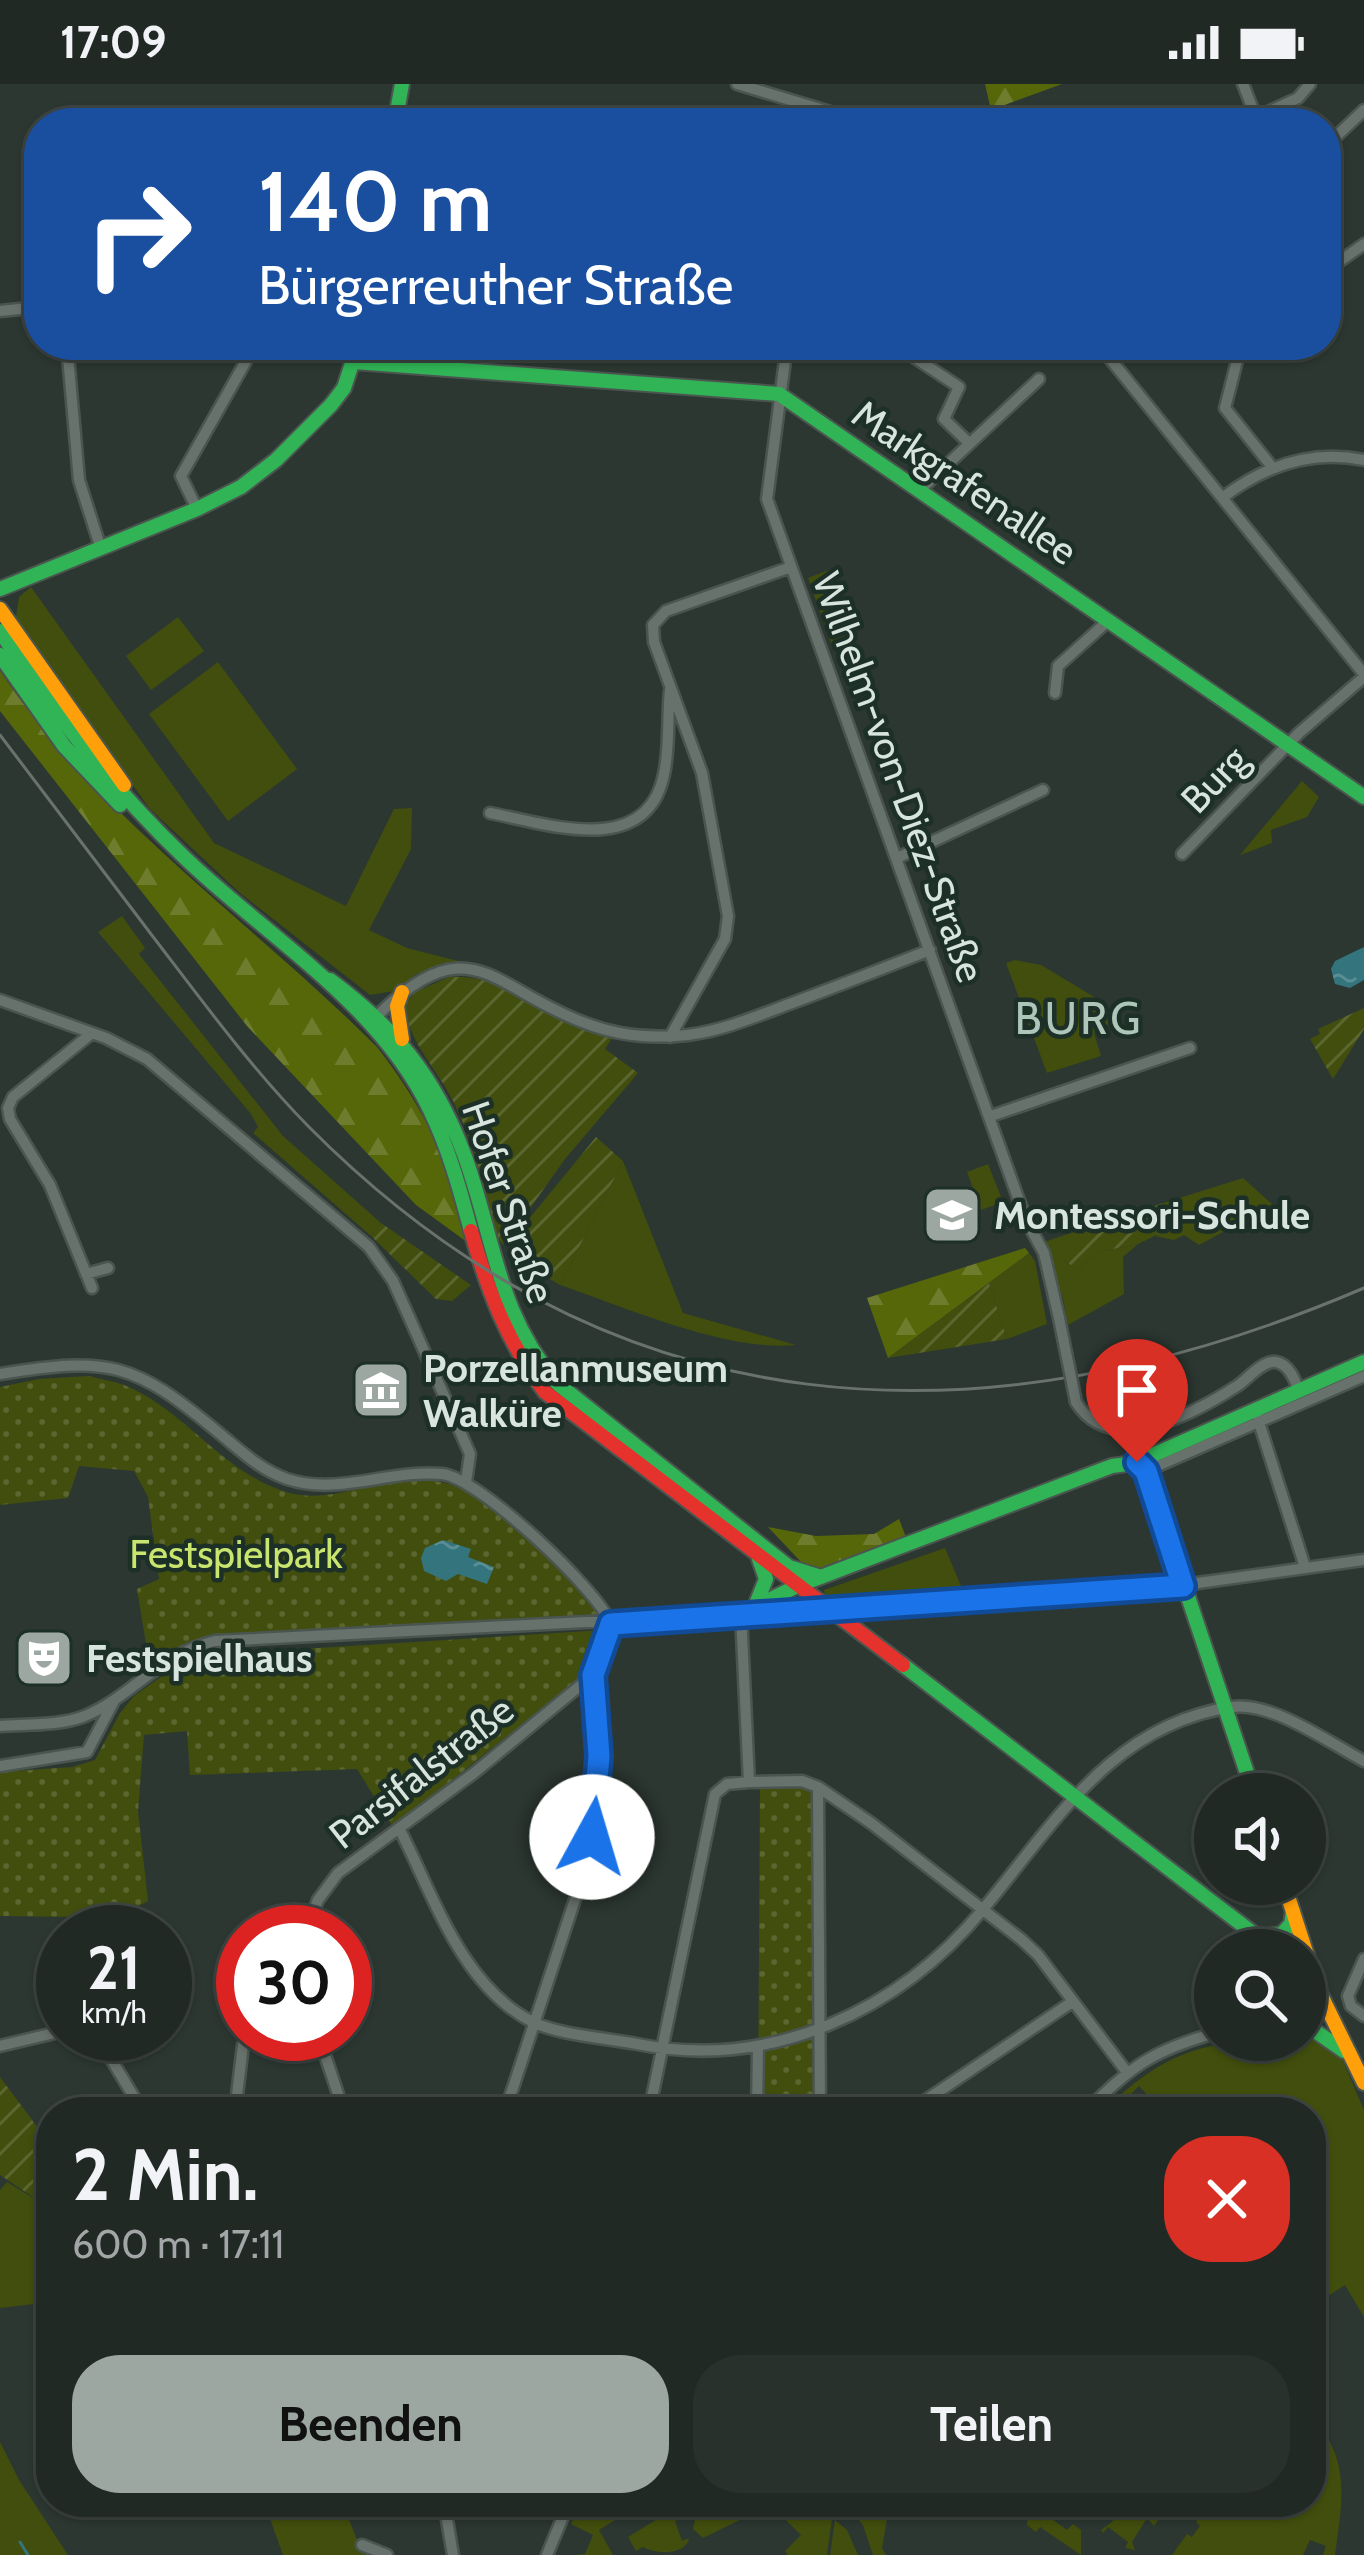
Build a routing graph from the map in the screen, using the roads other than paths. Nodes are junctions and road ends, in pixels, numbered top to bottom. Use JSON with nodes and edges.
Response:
{"nodes":[{"id":1,"x":737,"y":84,"type":"edge"},
{"id":2,"x":1310,"y":84,"type":"edge"},
{"id":3,"x":808,"y":108,"type":"edge"},
{"id":4,"x":1279,"y":108,"type":"edge"},
{"id":5,"x":1364,"y":110,"type":"edge"},
{"id":6,"x":1341,"y":132,"type":"edge"},
{"id":7,"x":68,"y":360,"type":"edge"},
{"id":8,"x":247,"y":360,"type":"edge"},
{"id":9,"x":785,"y":360,"type":"edge"},
{"id":10,"x":918,"y":360,"type":"edge"},
{"id":11,"x":1111,"y":360,"type":"edge"},
{"id":12,"x":1236,"y":360,"type":"edge"},
{"id":13,"x":355,"y":362,"type":"joint"},
{"id":14,"x":1039,"y":380,"type":"dead end"},
{"id":15,"x":779,"y":394,"type":"junction"},
{"id":16,"x":968,"y":443,"type":"junction"},
{"id":17,"x":1364,"y":460,"type":"edge"},
{"id":18,"x":1272,"y":467,"type":"junction"},
{"id":19,"x":920,"y":490,"type":"junction"},
{"id":20,"x":1222,"y":498,"type":"junction"},
{"id":21,"x":197,"y":509,"type":"junction"},
{"id":22,"x":100,"y":549,"type":"junction"},
{"id":23,"x":791,"y":567,"type":"junction"},
{"id":24,"x":0,"y":574,"type":"edge"},
{"id":25,"x":28,"y":578,"type":"junction"},
{"id":26,"x":0,"y":589,"type":"edge"},
{"id":27,"x":3,"y":620,"type":"edge"},
{"id":28,"x":1108,"y":620,"type":"junction"},
{"id":29,"x":0,"y":655,"type":"edge"},
{"id":30,"x":1364,"y":675,"type":"edge"},
{"id":31,"x":670,"y":687,"type":"junction"},
{"id":32,"x":1055,"y":693,"type":"dead end"},
{"id":33,"x":1288,"y":744,"type":"junction"},
{"id":34,"x":1043,"y":790,"type":"dead end"},
{"id":35,"x":1364,"y":797,"type":"edge"},
{"id":36,"x":490,"y":813,"type":"dead end"},
{"id":37,"x":145,"y":820,"type":"junction"},
{"id":38,"x":1182,"y":854,"type":"dead end"},
{"id":39,"x":897,"y":858,"type":"junction"},
{"id":40,"x":930,"y":950,"type":"junction"},
{"id":41,"x":313,"y":968,"type":"junction"},
{"id":42,"x":351,"y":992,"type":"junction"},
{"id":43,"x":399,"y":995,"type":"junction"},
{"id":44,"x":6,"y":1003,"type":"edge"},
{"id":45,"x":0,"y":1016,"type":"edge"},
{"id":46,"x":372,"y":1020,"type":"junction"},
{"id":47,"x":92,"y":1033,"type":"junction"},
{"id":48,"x":670,"y":1037,"type":"junction"},
{"id":49,"x":404,"y":1043,"type":"junction"},
{"id":50,"x":1190,"y":1048,"type":"dead end"},
{"id":51,"x":991,"y":1116,"type":"junction"},
{"id":52,"x":108,"y":1268,"type":"dead end"},
{"id":53,"x":86,"y":1274,"type":"junction"},
{"id":54,"x":92,"y":1288,"type":"dead end"},
{"id":55,"x":1364,"y":1362,"type":"edge"},
{"id":56,"x":0,"y":1374,"type":"edge"},
{"id":57,"x":1364,"y":1376,"type":"edge"},
{"id":58,"x":1299,"y":1390,"type":"junction"},
{"id":59,"x":1257,"y":1415,"type":"junction"},
{"id":60,"x":1137,"y":1465,"type":"junction"},
{"id":61,"x":466,"y":1482,"type":"junction"},
{"id":62,"x":759,"y":1559,"type":"junction"},
{"id":63,"x":1364,"y":1560,"type":"edge"},
{"id":64,"x":1305,"y":1567,"type":"junction"},
{"id":65,"x":821,"y":1577,"type":"junction"},
{"id":66,"x":797,"y":1586,"type":"junction"},
{"id":67,"x":1183,"y":1586,"type":"junction"},
{"id":68,"x":780,"y":1594,"type":"junction"},
{"id":69,"x":756,"y":1604,"type":"junction"},
{"id":70,"x":829,"y":1610,"type":"junction"},
{"id":71,"x":777,"y":1612,"type":"junction"},
{"id":72,"x":740,"y":1614,"type":"junction"},
{"id":73,"x":611,"y":1624,"type":"junction"},
{"id":74,"x":593,"y":1675,"type":"junction"},
{"id":75,"x":115,"y":1698,"type":"junction"},
{"id":76,"x":1226,"y":1707,"type":"junction"},
{"id":77,"x":0,"y":1726,"type":"edge"},
{"id":78,"x":1364,"y":1761,"type":"edge"},
{"id":79,"x":0,"y":1766,"type":"edge"},
{"id":80,"x":1247,"y":1773,"type":"edge"},
{"id":81,"x":749,"y":1782,"type":"junction"},
{"id":82,"x":818,"y":1787,"type":"junction"},
{"id":83,"x":1074,"y":1793,"type":"junction"},
{"id":84,"x":399,"y":1828,"type":"junction"},
{"id":85,"x":316,"y":1905,"type":"edge"},
{"id":86,"x":1291,"y":1905,"type":"edge"},
{"id":87,"x":983,"y":1910,"type":"junction"},
{"id":88,"x":1293,"y":1912,"type":"junction"},
{"id":89,"x":1250,"y":1929,"type":"edge"},
{"id":90,"x":1286,"y":1929,"type":"edge"},
{"id":91,"x":1298,"y":1929,"type":"edge"},
{"id":92,"x":1364,"y":1959,"type":"edge"},
{"id":93,"x":1072,"y":2002,"type":"junction"},
{"id":94,"x":1326,"y":2012,"type":"edge"},
{"id":95,"x":1364,"y":2016,"type":"edge"},
{"id":96,"x":534,"y":2024,"type":"junction"},
{"id":97,"x":819,"y":2031,"type":"junction"},
{"id":98,"x":1326,"y":2036,"type":"edge"},
{"id":99,"x":36,"y":2037,"type":"edge"},
{"id":100,"x":1194,"y":2040,"type":"edge"},
{"id":101,"x":0,"y":2046,"type":"edge"},
{"id":102,"x":758,"y":2048,"type":"junction"},
{"id":103,"x":664,"y":2050,"type":"junction"},
{"id":104,"x":112,"y":2061,"type":"edge"},
{"id":105,"x":241,"y":2061,"type":"edge"},
{"id":106,"x":327,"y":2061,"type":"edge"},
{"id":107,"x":1355,"y":2063,"type":"junction"},
{"id":108,"x":1126,"y":2072,"type":"junction"},
{"id":109,"x":1364,"y":2083,"type":"edge"},
{"id":110,"x":134,"y":2097,"type":"edge"},
{"id":111,"x":237,"y":2097,"type":"edge"},
{"id":112,"x":339,"y":2097,"type":"edge"},
{"id":113,"x":510,"y":2097,"type":"edge"},
{"id":114,"x":653,"y":2097,"type":"edge"},
{"id":115,"x":757,"y":2097,"type":"edge"},
{"id":116,"x":820,"y":2097,"type":"edge"},
{"id":117,"x":930,"y":2097,"type":"edge"},
{"id":118,"x":1100,"y":2097,"type":"edge"},
{"id":119,"x":447,"y":2517,"type":"edge"},
{"id":120,"x":563,"y":2517,"type":"edge"},
{"id":121,"x":362,"y":2545,"type":"dead end"},
{"id":122,"x":387,"y":2555,"type":"edge"},
{"id":123,"x":453,"y":2555,"type":"edge"},
{"id":124,"x":547,"y":2555,"type":"edge"}],
"edges":[{"from":1,"to":3,"type":"street"},
{"from":2,"to":4,"type":"street"},
{"from":5,"to":6,"type":"street"},
{"from":7,"to":22,"type":"street"},
{"from":8,"to":21,"type":"street"},
{"from":9,"to":15,"type":"street","name":"Wilhelm-von-Diez-Straße"},
{"from":10,"to":16,"type":"street"},
{"from":11,"to":20,"type":"street"},
{"from":12,"to":18,"type":"street"},
{"from":13,"to":15,"type":"main road","name":"Markgrafenallee"},
{"from":13,"to":21,"type":"main road"},
{"from":14,"to":16,"type":"street"},
{"from":15,"to":19,"type":"main road","name":"Markgrafenallee"},
{"from":15,"to":23,"type":"street","name":"Wilhelm-von-Diez-Straße"},
{"from":16,"to":19,"type":"street"},
{"from":17,"to":18,"type":"street"},
{"from":18,"to":20,"type":"street"},
{"from":19,"to":28,"type":"main road","name":"Markgrafenallee"},
{"from":20,"to":30,"type":"street"},
{"from":21,"to":22,"type":"main road"},
{"from":22,"to":25,"type":"main road"},
{"from":23,"to":31,"type":"street"},
{"from":23,"to":39,"type":"street","name":"Wilhelm-von-Diez-Straße"},
{"from":24,"to":25,"type":"main road"},
{"from":25,"to":26,"type":"main road"},
{"from":25,"to":27,"type":"main road"},
{"from":27,"to":37,"type":"main road"},
{"from":28,"to":32,"type":"street"},
{"from":28,"to":33,"type":"main road","name":"Markgrafenallee"},
{"from":29,"to":37,"type":"main road"},
{"from":30,"to":33,"type":"street"},
{"from":31,"to":36,"type":"street"},
{"from":31,"to":48,"type":"street"},
{"from":33,"to":35,"type":"main road","name":"Markgrafenallee"},
{"from":33,"to":38,"type":"street","name":"Burg"},
{"from":34,"to":39,"type":"street"},
{"from":37,"to":41,"type":"main road","name":"Hofer Straße"},
{"from":39,"to":40,"type":"street","name":"Wilhelm-von-Diez-Straße"},
{"from":40,"to":48,"type":"street"},
{"from":40,"to":51,"type":"street","name":"Wilhelm-von-Diez-Straße"},
{"from":41,"to":42,"type":"main road","name":"Hofer Straße"},
{"from":41,"to":46,"type":"main road","name":"Hofer Straße"},
{"from":42,"to":43,"type":"main road"},
{"from":42,"to":46,"type":"main road","name":"Hofer Straße"},
{"from":43,"to":46,"type":"street"},
{"from":43,"to":48,"type":"street"},
{"from":43,"to":49,"type":"main road"},
{"from":44,"to":45,"type":"street"},
{"from":44,"to":47,"type":"street"},
{"from":46,"to":49,"type":"main road","name":"Hofer Straße"},
{"from":46,"to":62,"type":"main road","name":"Hofer Straße"},
{"from":47,"to":53,"type":"street"},
{"from":47,"to":61,"type":"street"},
{"from":49,"to":65,"type":"main road","name":"Hofer Straße"},
{"from":50,"to":51,"type":"street"},
{"from":51,"to":58,"type":"street","name":"Wilhelm-von-Diez-Straße","bridge":true},
{"from":52,"to":53,"type":"street"},
{"from":53,"to":54,"type":"street"},
{"from":55,"to":58,"type":"main road"},
{"from":56,"to":61,"type":"street"},
{"from":57,"to":59,"type":"street"},
{"from":58,"to":59,"type":"main road"},
{"from":59,"to":60,"type":"main road"},
{"from":59,"to":64,"type":"street"},
{"from":60,"to":65,"type":"main road"},
{"from":60,"to":67,"type":"main road"},
{"from":61,"to":73,"type":"street"},
{"from":62,"to":66,"type":"main road","name":"Hofer Straße"},
{"from":62,"to":69,"type":"main road"},
{"from":63,"to":64,"type":"street"},
{"from":64,"to":67,"type":"street"},
{"from":65,"to":66,"type":"main road"},
{"from":66,"to":68,"type":"main road"},
{"from":66,"to":70,"type":"main road","name":"Hofer Straße"},
{"from":67,"to":70,"type":"street"},
{"from":67,"to":76,"type":"main road"},
{"from":68,"to":69,"type":"main road"},
{"from":68,"to":71,"type":"main road"},
{"from":69,"to":72,"type":"main road"},
{"from":70,"to":71,"type":"main road"},
{"from":70,"to":83,"type":"main road","name":"Hofer Straße"},
{"from":71,"to":72,"type":"main road"},
{"from":72,"to":73,"type":"street"},
{"from":72,"to":81,"type":"street"},
{"from":73,"to":74,"type":"street"},
{"from":73,"to":75,"type":"street"},
{"from":74,"to":84,"type":"street","name":"Parsifalstraße"},
{"from":74,"to":96,"type":"street"},
{"from":75,"to":77,"type":"street"},
{"from":75,"to":79,"type":"street"},
{"from":76,"to":78,"type":"street"},
{"from":76,"to":80,"type":"main road"},
{"from":76,"to":83,"type":"street"},
{"from":81,"to":82,"type":"street"},
{"from":81,"to":103,"type":"street"},
{"from":82,"to":87,"type":"street"},
{"from":82,"to":97,"type":"street"},
{"from":83,"to":87,"type":"street"},
{"from":83,"to":89,"type":"main road","name":"Hofer Straße"},
{"from":84,"to":85,"type":"street","name":"Parsifalstraße"},
{"from":84,"to":96,"type":"street"},
{"from":86,"to":88,"type":"main road"},
{"from":87,"to":93,"type":"street"},
{"from":87,"to":97,"type":"street"},
{"from":88,"to":90,"type":"main road"},
{"from":88,"to":91,"type":"main road"},
{"from":92,"to":95,"type":"street"},
{"from":93,"to":108,"type":"street"},
{"from":93,"to":117,"type":"street"},
{"from":94,"to":107,"type":"main road"},
{"from":96,"to":103,"type":"street"},
{"from":96,"to":113,"type":"street"},
{"from":97,"to":102,"type":"street"},
{"from":97,"to":116,"type":"street"},
{"from":98,"to":107,"type":"main road"},
{"from":99,"to":101,"type":"street"},
{"from":100,"to":108,"type":"street"},
{"from":102,"to":103,"type":"street"},
{"from":102,"to":115,"type":"street"},
{"from":103,"to":114,"type":"street"},
{"from":104,"to":110,"type":"street"},
{"from":105,"to":111,"type":"street"},
{"from":106,"to":112,"type":"street"},
{"from":107,"to":109,"type":"main road"},
{"from":108,"to":118,"type":"street"},
{"from":119,"to":123,"type":"street"},
{"from":120,"to":124,"type":"street"},
{"from":121,"to":122,"type":"street"}]}
